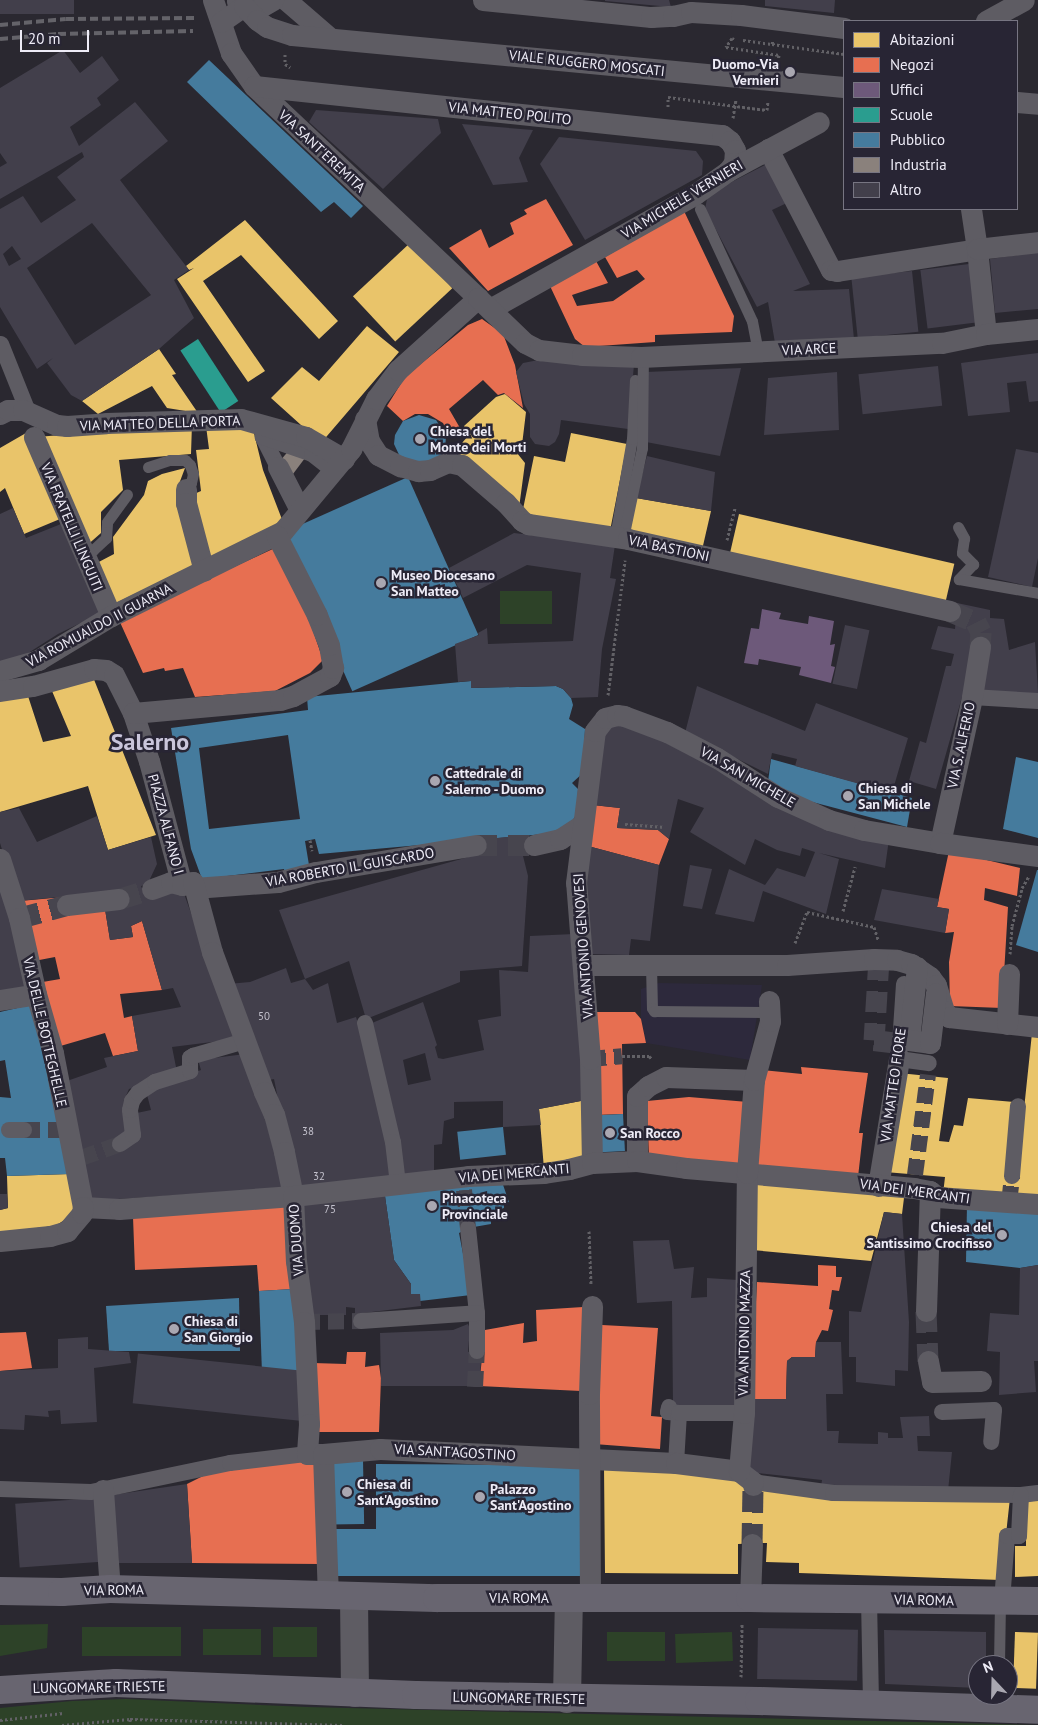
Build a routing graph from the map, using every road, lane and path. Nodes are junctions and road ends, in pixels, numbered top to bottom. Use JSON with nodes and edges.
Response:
{"nodes":[{"id":1,"x":213,"y":0,"type":"edge"},
{"id":2,"x":273,"y":0,"type":"edge"},
{"id":3,"x":286,"y":0,"type":"edge"},
{"id":4,"x":483,"y":0,"type":"edge"},
{"id":5,"x":709,"y":0,"type":"edge"},
{"id":6,"x":1024,"y":0,"type":"edge"},
{"id":7,"x":240,"y":3,"type":"edge"},
{"id":8,"x":691,"y":12,"type":"junction"},
{"id":9,"x":761,"y":12,"type":"edge"},
{"id":10,"x":988,"y":20,"type":"edge"},
{"id":11,"x":222,"y":22,"type":"junction"},
{"id":12,"x":843,"y":28,"type":"edge"},
{"id":13,"x":330,"y":38,"type":"junction"},
{"id":14,"x":772,"y":44,"type":"junction"},
{"id":15,"x":289,"y":50,"type":"dead end"},
{"id":16,"x":843,"y":54,"type":"edge"},
{"id":17,"x":298,"y":68,"type":"dead end"},
{"id":18,"x":773,"y":81,"type":"junction"},
{"id":19,"x":254,"y":86,"type":"junction"},
{"id":20,"x":843,"y":87,"type":"edge"},
{"id":21,"x":1018,"y":102,"type":"edge"},
{"id":22,"x":1038,"y":104,"type":"edge"},
{"id":23,"x":677,"y":108,"type":"dead end"},
{"id":24,"x":819,"y":122,"type":"dead end"},
{"id":25,"x":768,"y":149,"type":"junction"},
{"id":26,"x":728,"y":171,"type":"junction"},
{"id":27,"x":700,"y":209,"type":"dead end"},
{"id":28,"x":971,"y":210,"type":"edge"},
{"id":29,"x":1038,"y":242,"type":"edge"},
{"id":30,"x":977,"y":249,"type":"junction"},
{"id":31,"x":484,"y":304,"type":"junction"},
{"id":32,"x":1038,"y":328,"type":"edge"},
{"id":33,"x":986,"y":334,"type":"junction"},
{"id":34,"x":1,"y":344,"type":"edge"},
{"id":35,"x":758,"y":352,"type":"junction"},
{"id":36,"x":640,"y":357,"type":"junction"},
{"id":37,"x":0,"y":414,"type":"edge"},
{"id":38,"x":29,"y":414,"type":"junction"},
{"id":39,"x":366,"y":419,"type":"junction"},
{"id":40,"x":34,"y":437,"type":"dead end"},
{"id":41,"x":378,"y":455,"type":"junction"},
{"id":42,"x":343,"y":459,"type":"junction"},
{"id":43,"x":148,"y":467,"type":"dead end"},
{"id":44,"x":278,"y":467,"type":"joint"},
{"id":45,"x":408,"y":469,"type":"joint"},
{"id":46,"x":186,"y":489,"type":"joint"},
{"id":47,"x":127,"y":494,"type":"dead end"},
{"id":48,"x":736,"y":508,"type":"dead end"},
{"id":49,"x":288,"y":524,"type":"junction"},
{"id":50,"x":958,"y":527,"type":"dead end"},
{"id":51,"x":622,"y":538,"type":"junction"},
{"id":52,"x":84,"y":554,"type":"junction"},
{"id":53,"x":722,"y":560,"type":"junction"},
{"id":54,"x":204,"y":571,"type":"junction"},
{"id":55,"x":1038,"y":593,"type":"edge"},
{"id":56,"x":950,"y":611,"type":"tunnel mouth"},
{"id":57,"x":111,"y":616,"type":"junction"},
{"id":58,"x":980,"y":647,"type":"tunnel mouth"},
{"id":59,"x":21,"y":666,"type":"junction"},
{"id":60,"x":0,"y":671,"type":"edge"},
{"id":61,"x":29,"y":687,"type":"junction"},
{"id":62,"x":0,"y":691,"type":"edge"},
{"id":63,"x":972,"y":697,"type":"junction"},
{"id":64,"x":1038,"y":701,"type":"edge"},
{"id":65,"x":134,"y":713,"type":"junction"},
{"id":66,"x":594,"y":731,"type":"junction"},
{"id":67,"x":583,"y":824,"type":"junction"},
{"id":68,"x":624,"y":824,"type":"dead end"},
{"id":69,"x":665,"y":826,"type":"dead end"},
{"id":70,"x":940,"y":843,"type":"junction"},
{"id":71,"x":476,"y":844,"type":"tunnel mouth"},
{"id":72,"x":534,"y":845,"type":"tunnel mouth"},
{"id":73,"x":0,"y":859,"type":"edge"},
{"id":74,"x":1034,"y":865,"type":"edge"},
{"id":75,"x":855,"y":868,"type":"dead end"},
{"id":76,"x":190,"y":886,"type":"junction"},
{"id":77,"x":152,"y":889,"type":"tunnel mouth"},
{"id":78,"x":119,"y":899,"type":"tunnel mouth"},
{"id":79,"x":68,"y":906,"type":"tunnel mouth"},
{"id":80,"x":843,"y":911,"type":"dead end"},
{"id":81,"x":874,"y":927,"type":"dead end"},
{"id":82,"x":583,"y":965,"type":"junction"},
{"id":83,"x":651,"y":965,"type":"junction"},
{"id":84,"x":779,"y":965,"type":"junction"},
{"id":85,"x":1008,"y":974,"type":"joint"},
{"id":86,"x":910,"y":976,"type":"junction"},
{"id":87,"x":937,"y":987,"type":"junction"},
{"id":88,"x":36,"y":994,"type":"junction"},
{"id":89,"x":0,"y":1000,"type":"edge"},
{"id":90,"x":769,"y":1007,"type":"joint"},
{"id":91,"x":365,"y":1023,"type":"dead end"},
{"id":92,"x":1007,"y":1024,"type":"junction"},
{"id":93,"x":1038,"y":1027,"type":"edge"},
{"id":94,"x":245,"y":1041,"type":"junction"},
{"id":95,"x":898,"y":1059,"type":"junction"},
{"id":96,"x":929,"y":1066,"type":"dead end"},
{"id":97,"x":754,"y":1080,"type":"junction"},
{"id":98,"x":1018,"y":1106,"type":"dead end"},
{"id":99,"x":120,"y":1144,"type":"tunnel mouth"},
{"id":100,"x":637,"y":1161,"type":"junction"},
{"id":101,"x":592,"y":1163,"type":"junction"},
{"id":102,"x":747,"y":1173,"type":"junction"},
{"id":103,"x":1012,"y":1176,"type":"tunnel mouth"},
{"id":104,"x":398,"y":1184,"type":"junction"},
{"id":105,"x":919,"y":1184,"type":"junction"},
{"id":106,"x":878,"y":1186,"type":"junction"},
{"id":107,"x":293,"y":1196,"type":"junction"},
{"id":108,"x":1038,"y":1204,"type":"edge"},
{"id":109,"x":83,"y":1207,"type":"junction"},
{"id":110,"x":468,"y":1228,"type":"tunnel mouth"},
{"id":111,"x":589,"y":1231,"type":"dead end"},
{"id":112,"x":0,"y":1241,"type":"edge"},
{"id":113,"x":592,"y":1306,"type":"joint"},
{"id":114,"x":926,"y":1311,"type":"tunnel mouth"},
{"id":115,"x":477,"y":1313,"type":"junction"},
{"id":116,"x":361,"y":1321,"type":"tunnel mouth"},
{"id":117,"x":476,"y":1351,"type":"tunnel mouth"},
{"id":118,"x":928,"y":1361,"type":"tunnel mouth"},
{"id":119,"x":981,"y":1381,"type":"dead end"},
{"id":120,"x":942,"y":1412,"type":"dead end"},
{"id":121,"x":744,"y":1413,"type":"junction"},
{"id":122,"x":991,"y":1442,"type":"dead end"},
{"id":123,"x":315,"y":1454,"type":"junction"},
{"id":124,"x":588,"y":1459,"type":"junction"},
{"id":125,"x":685,"y":1464,"type":"junction"},
{"id":126,"x":749,"y":1479,"type":"junction"},
{"id":127,"x":0,"y":1489,"type":"edge"},
{"id":128,"x":103,"y":1490,"type":"junction"},
{"id":129,"x":1038,"y":1492,"type":"edge"},
{"id":130,"x":1021,"y":1495,"type":"junction"},
{"id":131,"x":752,"y":1544,"type":"tunnel mouth"},
{"id":132,"x":110,"y":1589,"type":"junction"},
{"id":133,"x":0,"y":1591,"type":"edge"},
{"id":134,"x":341,"y":1596,"type":"junction"},
{"id":135,"x":579,"y":1598,"type":"junction"},
{"id":136,"x":746,"y":1598,"type":"junction"},
{"id":137,"x":868,"y":1599,"type":"junction"},
{"id":138,"x":1001,"y":1601,"type":"junction"},
{"id":139,"x":1038,"y":1602,"type":"edge"},
{"id":140,"x":999,"y":1655,"type":"edge"},
{"id":141,"x":0,"y":1690,"type":"edge"},
{"id":142,"x":355,"y":1693,"type":"junction"},
{"id":143,"x":567,"y":1699,"type":"junction"},
{"id":144,"x":740,"y":1700,"type":"junction"},
{"id":145,"x":968,"y":1702,"type":"edge"},
{"id":146,"x":871,"y":1704,"type":"junction"},
{"id":147,"x":1014,"y":1705,"type":"edge"},
{"id":148,"x":1038,"y":1710,"type":"edge"},
{"id":149,"x":130,"y":1719,"type":"junction"},
{"id":150,"x":246,"y":1723,"type":"edge"},
{"id":151,"x":62,"y":1725,"type":"edge"},
{"id":152,"x":130,"y":1725,"type":"edge"},
{"id":153,"x":342,"y":1725,"type":"edge"}],
"edges":[{"from":1,"to":11,"type":"street","name":"VIA SANT'EREMITA"},
{"from":2,"to":7,"type":"street"},
{"from":3,"to":13,"type":"street"},
{"from":4,"to":8,"type":"street"},
{"from":5,"to":8,"type":"street"},
{"from":6,"to":10,"type":"street"},
{"from":7,"to":11,"type":"street"},
{"from":7,"to":13,"type":"street","name":"VIALE RUGGERO MOSCATI"},
{"from":8,"to":9,"type":"street"},
{"from":9,"to":12,"type":"street"},
{"from":9,"to":14,"type":"path"},
{"from":11,"to":19,"type":"street","name":"VIA SANT'EREMITA"},
{"from":13,"to":18,"type":"street","name":"VIALE RUGGERO MOSCATI"},
{"from":14,"to":16,"type":"path"},
{"from":14,"to":18,"type":"path"},
{"from":15,"to":17,"type":"path"},
{"from":18,"to":20,"type":"street","name":"VIALE RUGGERO MOSCATI"},
{"from":18,"to":23,"type":"path"},
{"from":19,"to":26,"type":"street","name":"VIA MATTEO POLITO"},
{"from":19,"to":31,"type":"street","name":"VIA SANT'EREMITA"},
{"from":21,"to":22,"type":"street"},
{"from":24,"to":25,"type":"street","name":"VIA MICHELE VERNIERI"},
{"from":25,"to":26,"type":"street","name":"VIA MICHELE VERNIERI"},
{"from":25,"to":30,"type":"street"},
{"from":26,"to":31,"type":"street","name":"VIA MICHELE VERNIERI"},
{"from":27,"to":35,"type":"lane"},
{"from":28,"to":30,"type":"street"},
{"from":29,"to":30,"type":"street"},
{"from":30,"to":33,"type":"street"},
{"from":31,"to":36,"type":"street","name":"VIA ARCE"},
{"from":31,"to":39,"type":"street","name":"VIA MICHELE VERNIERI"},
{"from":32,"to":33,"type":"street","name":"VIA ARCE"},
{"from":33,"to":35,"type":"street","name":"VIA ARCE"},
{"from":34,"to":38,"type":"street"},
{"from":35,"to":36,"type":"street","name":"VIA ARCE"},
{"from":36,"to":51,"type":"lane"},
{"from":37,"to":38,"type":"street","name":"VIA MATTEO DELLA PORTA"},
{"from":38,"to":42,"type":"street","name":"VIA MATTEO DELLA PORTA"},
{"from":39,"to":41,"type":"street"},
{"from":39,"to":42,"type":"street","name":"VIA MICHELE VERNIERI"},
{"from":40,"to":52,"type":"street","name":"VIA FRATELLI LINGUITI"},
{"from":41,"to":42,"type":"street","name":"VIA MATTEO DELLA PORTA"},
{"from":41,"to":45,"type":"street","name":"VIA MATTEO DELLA PORTA"},
{"from":42,"to":44,"type":"street"},
{"from":42,"to":49,"type":"street","name":"VIA MICHELE VERNIERI"},
{"from":43,"to":46,"type":"lane"},
{"from":44,"to":49,"type":"street"},
{"from":45,"to":51,"type":"street","name":"VIA BASTIONI"},
{"from":46,"to":54,"type":"street"},
{"from":47,"to":52,"type":"lane"},
{"from":48,"to":53,"type":"path"},
{"from":49,"to":54,"type":"street","name":"VIA ROMUALDO II GUARNA"},
{"from":49,"to":65,"type":"street"},
{"from":50,"to":55,"type":"lane"},
{"from":51,"to":53,"type":"street","name":"VIA BASTIONI"},
{"from":51,"to":66,"type":"path"},
{"from":52,"to":57,"type":"street","name":"VIA FRATELLI LINGUITI"},
{"from":53,"to":56,"type":"street","name":"VIA BASTIONI"},
{"from":54,"to":57,"type":"street","name":"VIA ROMUALDO II GUARNA"},
{"from":57,"to":59,"type":"street","name":"VIA ROMUALDO II GUARNA"},
{"from":58,"to":63,"type":"street","name":"VIA S. ALFERIO"},
{"from":59,"to":60,"type":"street","name":"VIA ROMUALDO II GUARNA"},
{"from":59,"to":61,"type":"street","name":"VIA ROMUALDO II GUARNA"},
{"from":61,"to":62,"type":"street","name":"VIA ROMUALDO II GUARNA"},
{"from":61,"to":65,"type":"street","name":"PIAZZA ALFANO I"},
{"from":63,"to":64,"type":"street"},
{"from":63,"to":70,"type":"street","name":"VIA S. ALFERIO"},
{"from":65,"to":76,"type":"street","name":"PIAZZA ALFANO I"},
{"from":66,"to":67,"type":"street","name":"VIA ANTONIO GENOVESI"},
{"from":66,"to":70,"type":"street","name":"VIA SAN MICHELE"},
{"from":67,"to":72,"type":"street"},
{"from":67,"to":82,"type":"street","name":"VIA ANTONIO GENOVESI"},
{"from":68,"to":69,"type":"path"},
{"from":70,"to":74,"type":"street","name":"VIA SAN MICHELE"},
{"from":71,"to":76,"type":"street","name":"VIA ROBERTO IL GUISCARDO"},
{"from":73,"to":88,"type":"street","name":"VIA DELLE BOTTEGHELLE"},
{"from":74,"to":85,"type":"path"},
{"from":75,"to":80,"type":"path"},
{"from":76,"to":77,"type":"street","name":"PIAZZA ALFANO I"},
{"from":76,"to":94,"type":"street","name":"VIA DUOMO"},
{"from":78,"to":79,"type":"street"},
{"from":81,"to":84,"type":"path"},
{"from":82,"to":83,"type":"street"},
{"from":82,"to":101,"type":"street","name":"VIA ANTONIO GENOVESI"},
{"from":83,"to":84,"type":"street"},
{"from":83,"to":90,"type":"lane"},
{"from":84,"to":86,"type":"street"},
{"from":85,"to":92,"type":"street"},
{"from":86,"to":87,"type":"street"},
{"from":86,"to":87,"type":"street"},
{"from":86,"to":95,"type":"street","name":"VIA MATTEO FIORE"},
{"from":87,"to":92,"type":"street"},
{"from":88,"to":89,"type":"street"},
{"from":88,"to":109,"type":"street","name":"VIA DELLE BOTTEGHELLE"},
{"from":90,"to":97,"type":"street","name":"VIA ANTONIO MAZZA"},
{"from":91,"to":104,"type":"street"},
{"from":92,"to":93,"type":"street"},
{"from":94,"to":99,"type":"street"},
{"from":94,"to":107,"type":"street","name":"VIA DUOMO"},
{"from":95,"to":96,"type":"street"},
{"from":95,"to":106,"type":"street","name":"VIA MATTEO FIORE"},
{"from":97,"to":100,"type":"street"},
{"from":97,"to":102,"type":"street","name":"VIA ANTONIO MAZZA"},
{"from":98,"to":103,"type":"street"},
{"from":100,"to":101,"type":"street","name":"VIA DEI MERCANTI"},
{"from":100,"to":102,"type":"street","name":"VIA DEI MERCANTI"},
{"from":101,"to":104,"type":"street","name":"VIA DEI MERCANTI"},
{"from":102,"to":106,"type":"street","name":"VIA DEI MERCANTI"},
{"from":102,"to":121,"type":"street","name":"VIA ANTONIO MAZZA"},
{"from":104,"to":107,"type":"street","name":"VIA DEI MERCANTI"},
{"from":105,"to":106,"type":"street","name":"VIA DEI MERCANTI"},
{"from":105,"to":108,"type":"street","name":"VIA DEI MERCANTI"},
{"from":105,"to":114,"type":"street"},
{"from":107,"to":109,"type":"street","name":"VIA DEI MERCANTI"},
{"from":107,"to":123,"type":"street","name":"VIA DUOMO"},
{"from":109,"to":112,"type":"street"},
{"from":110,"to":115,"type":"street"},
{"from":111,"to":113,"type":"path"},
{"from":113,"to":124,"type":"street"},
{"from":115,"to":116,"type":"street"},
{"from":115,"to":117,"type":"street"},
{"from":118,"to":119,"type":"street"},
{"from":120,"to":122,"type":"street"},
{"from":121,"to":125,"type":"street"},
{"from":121,"to":126,"type":"street","name":"VIA ANTONIO MAZZA"},
{"from":123,"to":124,"type":"street","name":"VIA SANT'AGOSTINO"},
{"from":123,"to":128,"type":"street"},
{"from":123,"to":134,"type":"street","name":"VIA DUOMO"},
{"from":124,"to":125,"type":"street","name":"VIA SANT'AGOSTINO"},
{"from":124,"to":135,"type":"street"},
{"from":125,"to":126,"type":"street","name":"VIA SANT'AGOSTINO"},
{"from":126,"to":130,"type":"street"},
{"from":127,"to":128,"type":"street"},
{"from":128,"to":132,"type":"street"},
{"from":129,"to":130,"type":"street"},
{"from":130,"to":138,"type":"street"},
{"from":131,"to":136,"type":"street"},
{"from":132,"to":133,"type":"main road","name":"VIA ROMA"},
{"from":132,"to":134,"type":"main road","name":"VIA ROMA"},
{"from":134,"to":135,"type":"main road","name":"VIA ROMA"},
{"from":134,"to":142,"type":"street"},
{"from":135,"to":136,"type":"main road","name":"VIA ROMA"},
{"from":135,"to":143,"type":"street"},
{"from":136,"to":137,"type":"main road","name":"VIA ROMA"},
{"from":136,"to":144,"type":"path"},
{"from":137,"to":138,"type":"main road","name":"VIA ROMA"},
{"from":137,"to":146,"type":"street"},
{"from":138,"to":139,"type":"main road","name":"VIA ROMA"},
{"from":138,"to":140,"type":"lane"},
{"from":141,"to":142,"type":"main road","name":"LUNGOMARE TRIESTE"},
{"from":142,"to":143,"type":"main road","name":"LUNGOMARE TRIESTE"},
{"from":143,"to":144,"type":"main road","name":"LUNGOMARE TRIESTE"},
{"from":144,"to":146,"type":"main road","name":"LUNGOMARE TRIESTE"},
{"from":145,"to":146,"type":"main road","name":"LUNGOMARE TRIESTE"},
{"from":147,"to":148,"type":"main road","name":"LUNGOMARE TRIESTE"},
{"from":149,"to":150,"type":"path"},
{"from":149,"to":151,"type":"path"},
{"from":149,"to":152,"type":"path"},
{"from":150,"to":153,"type":"path"}]}
